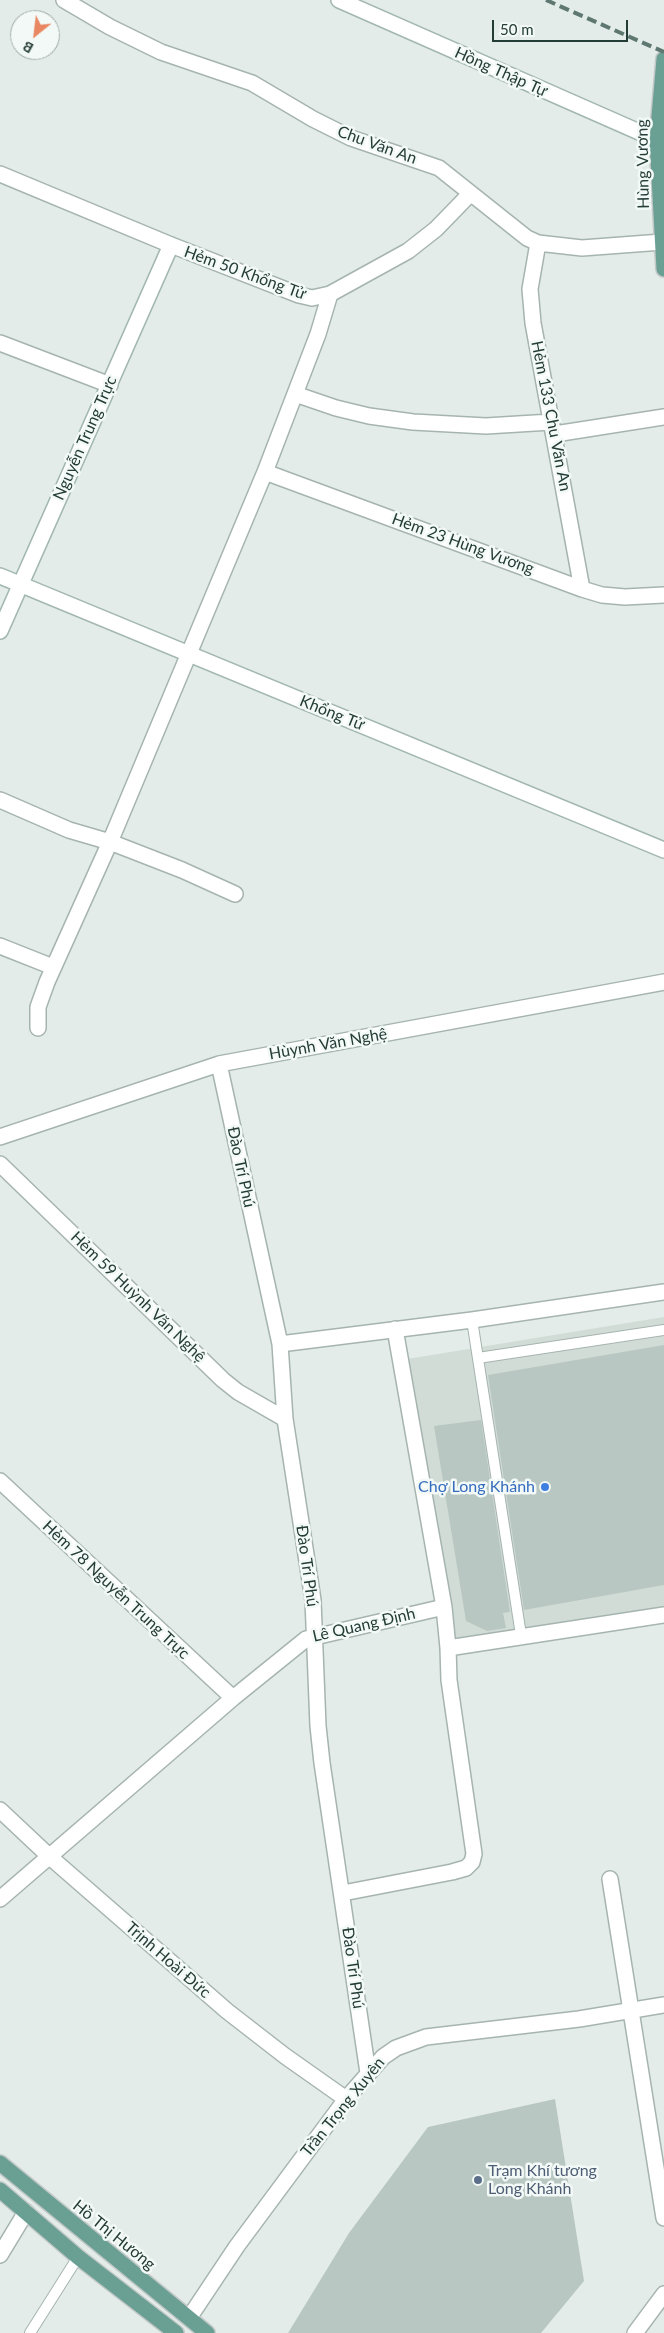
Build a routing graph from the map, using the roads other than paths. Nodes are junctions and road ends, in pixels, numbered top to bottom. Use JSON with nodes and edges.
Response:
{"nodes":[{"id":1,"x":64,"y":0,"type":"edge"},
{"id":2,"x":339,"y":0,"type":"edge"},
{"id":3,"x":664,"y":60,"type":"edge"},
{"id":4,"x":660,"y":142,"type":"edge"},
{"id":5,"x":0,"y":174,"type":"edge"},
{"id":6,"x":470,"y":194,"type":"junction"},
{"id":7,"x":662,"y":242,"type":"junction"},
{"id":8,"x":538,"y":243,"type":"junction"},
{"id":9,"x":170,"y":245,"type":"junction"},
{"id":10,"x":664,"y":269,"type":"edge"},
{"id":11,"x":330,"y":294,"type":"junction"},
{"id":12,"x":0,"y":343,"type":"edge"},
{"id":13,"x":110,"y":385,"type":"junction"},
{"id":14,"x":295,"y":394,"type":"junction"},
{"id":15,"x":664,"y":417,"type":"edge"},
{"id":16,"x":553,"y":428,"type":"junction"},
{"id":17,"x":265,"y":472,"type":"junction"},
{"id":18,"x":0,"y":576,"type":"edge"},
{"id":19,"x":19,"y":584,"type":"junction"},
{"id":20,"x":582,"y":589,"type":"junction"},
{"id":21,"x":664,"y":595,"type":"edge"},
{"id":22,"x":0,"y":631,"type":"edge"},
{"id":23,"x":190,"y":655,"type":"junction"},
{"id":24,"x":0,"y":800,"type":"edge"},
{"id":25,"x":110,"y":842,"type":"junction"},
{"id":26,"x":664,"y":850,"type":"edge"},
{"id":27,"x":235,"y":894,"type":"dead end"},
{"id":28,"x":0,"y":946,"type":"edge"},
{"id":29,"x":53,"y":967,"type":"junction"},
{"id":30,"x":664,"y":982,"type":"edge"},
{"id":31,"x":38,"y":1028,"type":"dead end"},
{"id":32,"x":219,"y":1064,"type":"junction"},
{"id":33,"x":0,"y":1137,"type":"edge"},
{"id":34,"x":0,"y":1164,"type":"edge"},
{"id":35,"x":664,"y":1292,"type":"edge"},
{"id":36,"x":472,"y":1320,"type":"junction"},
{"id":37,"x":395,"y":1329,"type":"junction"},
{"id":38,"x":664,"y":1330,"type":"edge"},
{"id":39,"x":280,"y":1344,"type":"junction"},
{"id":40,"x":478,"y":1358,"type":"junction"},
{"id":41,"x":285,"y":1419,"type":"junction"},
{"id":42,"x":0,"y":1481,"type":"edge"},
{"id":43,"x":444,"y":1607,"type":"junction"},
{"id":44,"x":664,"y":1615,"type":"edge"},
{"id":45,"x":316,"y":1635,"type":"junction"},
{"id":46,"x":521,"y":1635,"type":"junction"},
{"id":47,"x":448,"y":1648,"type":"junction"},
{"id":48,"x":233,"y":1698,"type":"junction"},
{"id":49,"x":0,"y":1810,"type":"edge"},
{"id":50,"x":50,"y":1857,"type":"junction"},
{"id":51,"x":610,"y":1879,"type":"dead end"},
{"id":52,"x":343,"y":1893,"type":"junction"},
{"id":53,"x":0,"y":1899,"type":"edge"},
{"id":54,"x":664,"y":2005,"type":"edge"},
{"id":55,"x":630,"y":2012,"type":"junction"},
{"id":56,"x":368,"y":2072,"type":"junction"},
{"id":57,"x":346,"y":2099,"type":"junction"},
{"id":58,"x":0,"y":2163,"type":"edge"},
{"id":59,"x":0,"y":2190,"type":"edge"},
{"id":60,"x":26,"y":2212,"type":"junction"},
{"id":61,"x":664,"y":2218,"type":"edge"},
{"id":62,"x":0,"y":2255,"type":"edge"},
{"id":63,"x":78,"y":2257,"type":"junction"},
{"id":64,"x":663,"y":2297,"type":"edge"},
{"id":65,"x":189,"y":2318,"type":"junction"},
{"id":66,"x":30,"y":2333,"type":"edge"},
{"id":67,"x":176,"y":2333,"type":"edge"},
{"id":68,"x":207,"y":2333,"type":"edge"},
{"id":69,"x":635,"y":2333,"type":"edge"}],
"edges":[{"from":1,"to":6,"type":"street","name":"Chu Văn An"},
{"from":2,"to":4,"type":"street","name":"Hồng Thập Tự"},
{"from":3,"to":4,"type":"main road","name":"Hùng Vương"},
{"from":4,"to":7,"type":"main road","name":"Hùng Vương"},
{"from":5,"to":9,"type":"street","name":"Hẻm 50 Khổng Tử"},
{"from":6,"to":8,"type":"street","name":"Chu Văn An"},
{"from":6,"to":11,"type":"street","name":"Hẻm 50 Khổng Tử"},
{"from":7,"to":8,"type":"street","name":"Chu Văn An"},
{"from":7,"to":10,"type":"main road","name":"Hùng Vương"},
{"from":8,"to":16,"type":"street","name":"Hẻm 133 Chu Văn An"},
{"from":9,"to":11,"type":"street","name":"Hẻm 50 Khổng Tử"},
{"from":9,"to":13,"type":"street","name":"Nguyễn Trung Trực"},
{"from":11,"to":14,"type":"street"},
{"from":12,"to":13,"type":"street"},
{"from":13,"to":19,"type":"street","name":"Nguyễn Trung Trực"},
{"from":14,"to":16,"type":"street"},
{"from":14,"to":17,"type":"street"},
{"from":15,"to":16,"type":"street"},
{"from":16,"to":20,"type":"street","name":"Hẻm 133 Chu Văn An"},
{"from":17,"to":20,"type":"street","name":"Hẻm 23 Hùng Vương"},
{"from":17,"to":23,"type":"street"},
{"from":18,"to":19,"type":"street","name":"Khổng Tử"},
{"from":19,"to":22,"type":"street","name":"Nguyễn Trung Trực"},
{"from":19,"to":23,"type":"street","name":"Khổng Tử"},
{"from":20,"to":21,"type":"street","name":"Hẻm 23 Hùng Vương"},
{"from":23,"to":25,"type":"street"},
{"from":23,"to":26,"type":"street","name":"Khổng Tử"},
{"from":24,"to":25,"type":"street"},
{"from":25,"to":27,"type":"street"},
{"from":25,"to":29,"type":"street"},
{"from":28,"to":29,"type":"street"},
{"from":29,"to":31,"type":"street"},
{"from":30,"to":32,"type":"street","name":"Hùynh Văn Nghệ"},
{"from":32,"to":33,"type":"street","name":"Hùynh Văn Nghệ"},
{"from":32,"to":39,"type":"street","name":"Đào Trí Phú"},
{"from":34,"to":41,"type":"street","name":"Hẻm 59 Huỳnh Văn Nghệ"},
{"from":35,"to":36,"type":"street"},
{"from":36,"to":37,"type":"street"},
{"from":36,"to":40,"type":"lane"},
{"from":37,"to":39,"type":"street"},
{"from":37,"to":43,"type":"street"},
{"from":38,"to":40,"type":"lane"},
{"from":39,"to":41,"type":"street","name":"Đào Trí Phú"},
{"from":40,"to":46,"type":"lane"},
{"from":41,"to":45,"type":"street","name":"Đào Trí Phú"},
{"from":42,"to":48,"type":"street","name":"Hẻm 78 Nguyễn Trung Trực"},
{"from":43,"to":45,"type":"street","name":"Lê Quang Định"},
{"from":43,"to":47,"type":"street"},
{"from":44,"to":46,"type":"street"},
{"from":45,"to":48,"type":"street","name":"Lê Quang Định"},
{"from":45,"to":52,"type":"street","name":"Đào Trí Phú"},
{"from":46,"to":47,"type":"street"},
{"from":47,"to":52,"type":"street"},
{"from":48,"to":50,"type":"street","name":"Lê Quang Định"},
{"from":49,"to":50,"type":"street","name":"Trịnh Hoài Đức"},
{"from":50,"to":53,"type":"street","name":"Lê Quang Định"},
{"from":50,"to":57,"type":"street","name":"Trịnh Hoài Đức"},
{"from":51,"to":55,"type":"street"},
{"from":52,"to":56,"type":"street","name":"Đào Trí Phú"},
{"from":54,"to":55,"type":"street","name":"Trần Trọng Xuyên"},
{"from":55,"to":56,"type":"street","name":"Trần Trọng Xuyên"},
{"from":55,"to":61,"type":"street"},
{"from":56,"to":57,"type":"street","name":"Trần Trọng Xuyên"},
{"from":57,"to":65,"type":"street","name":"Trần Trọng Xuyên"},
{"from":58,"to":65,"type":"main road","name":"Hồ Thị Hương"},
{"from":59,"to":60,"type":"main road"},
{"from":60,"to":62,"type":"street"},
{"from":60,"to":63,"type":"main road"},
{"from":63,"to":66,"type":"lane"},
{"from":63,"to":67,"type":"main road"},
{"from":64,"to":69,"type":"street"},
{"from":65,"to":68,"type":"main road","name":"Hồ Thị Hương"}]}
